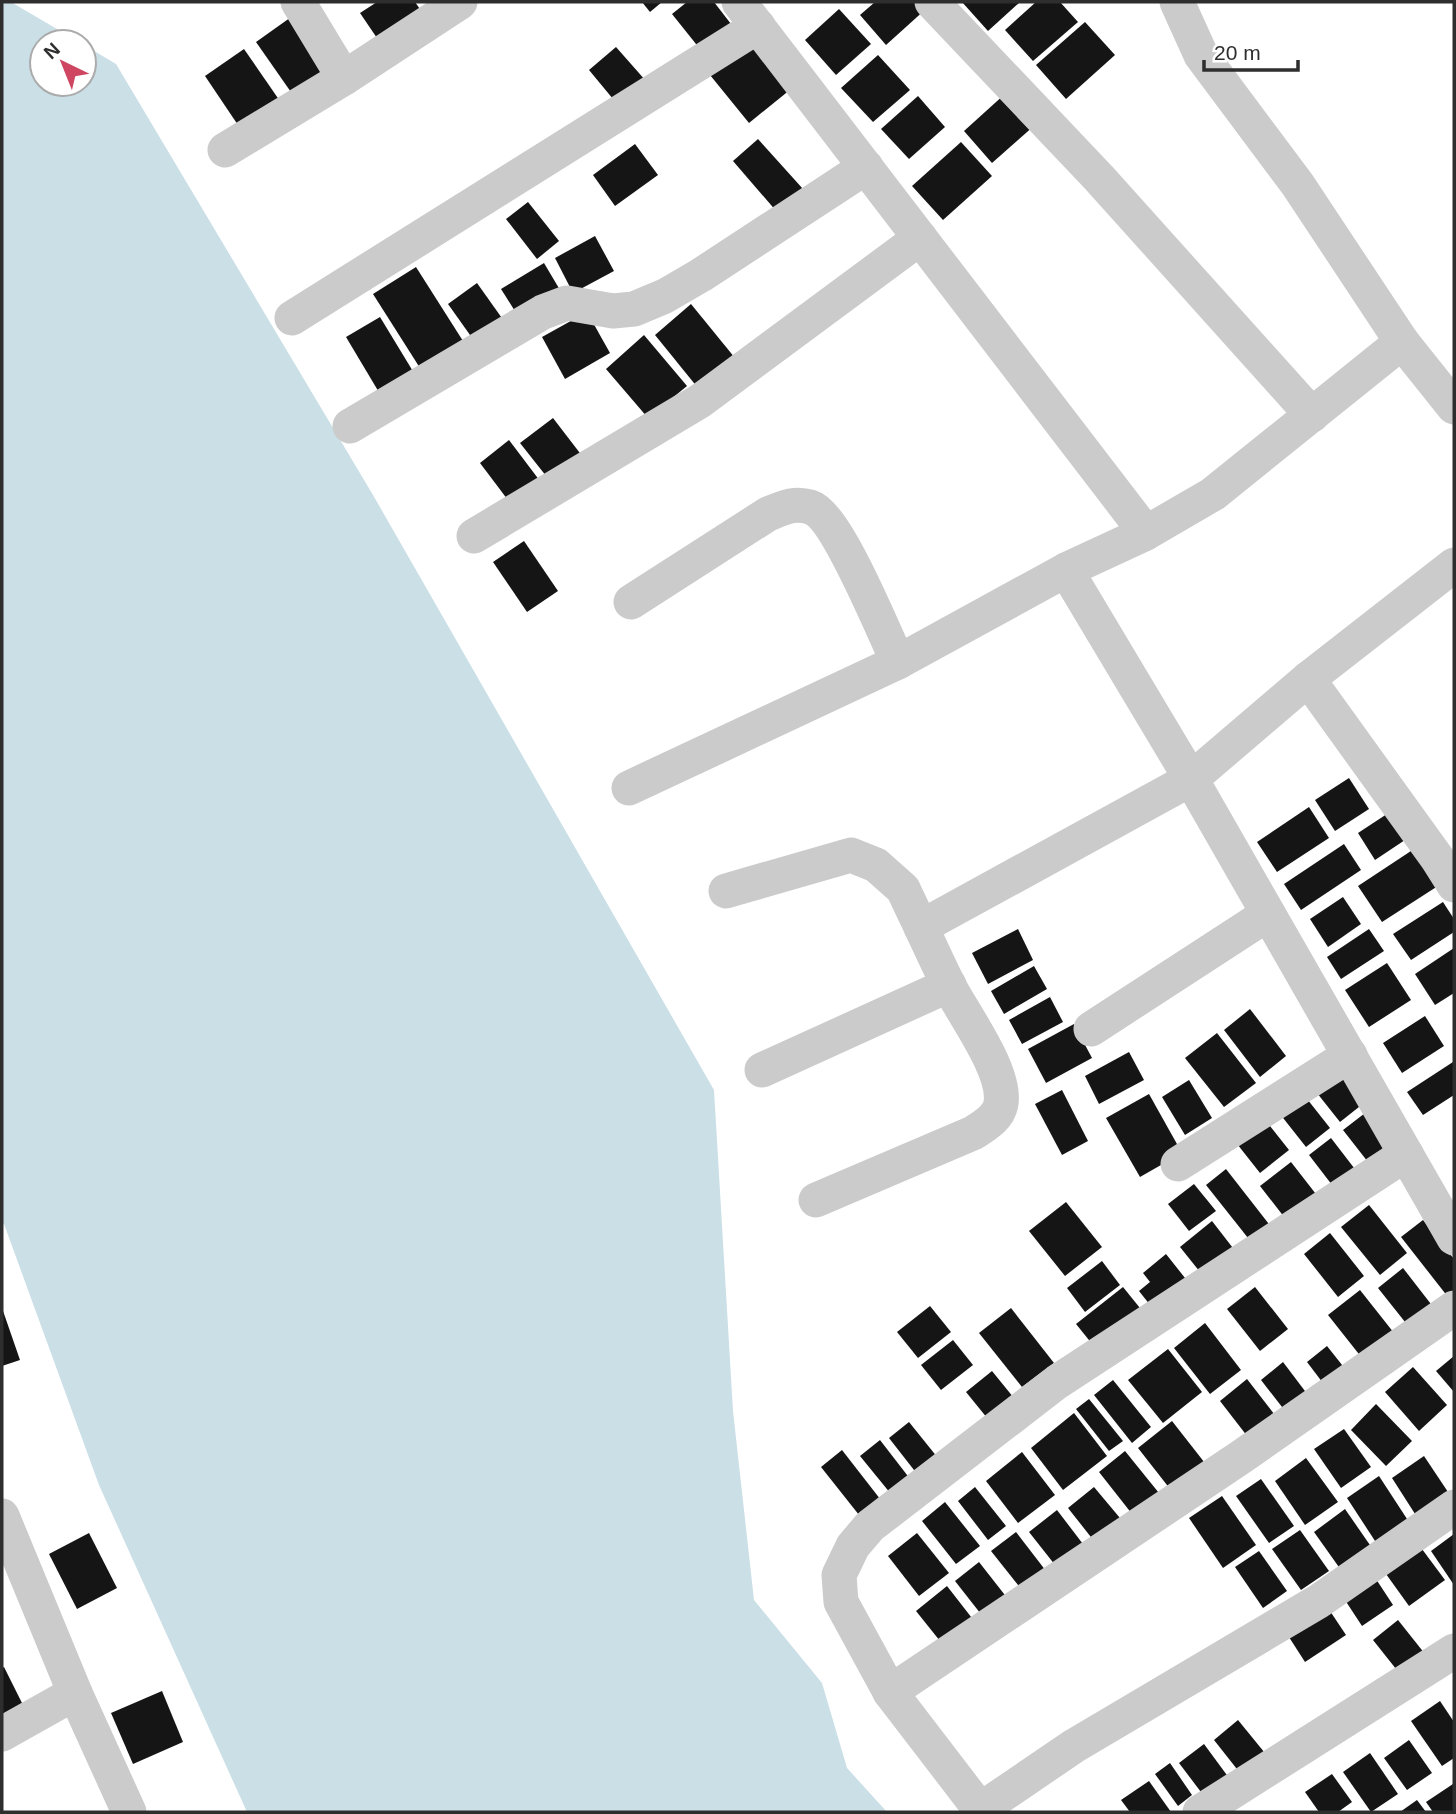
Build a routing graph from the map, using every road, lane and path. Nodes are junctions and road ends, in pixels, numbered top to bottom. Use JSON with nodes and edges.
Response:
{"nodes":[{"id":1,"x":298,"y":2,"type":"edge"},
{"id":2,"x":460,"y":2,"type":"edge"},
{"id":3,"x":932,"y":2,"type":"edge"},
{"id":4,"x":1177,"y":2,"type":"edge"},
{"id":5,"x":748,"y":14,"type":"edge"},
{"id":6,"x":344,"y":78,"type":"junction"},
{"id":7,"x":225,"y":150,"type":"dead end"},
{"id":8,"x":866,"y":167,"type":"junction"},
{"id":9,"x":920,"y":237,"type":"junction"},
{"id":10,"x":292,"y":318,"type":"dead end"},
{"id":11,"x":1402,"y":342,"type":"junction"},
{"id":12,"x":1454,"y":407,"type":"edge"},
{"id":13,"x":1312,"y":415,"type":"junction"},
{"id":14,"x":351,"y":426,"type":"dead end"},
{"id":15,"x":1146,"y":533,"type":"junction"},
{"id":16,"x":474,"y":536,"type":"dead end"},
{"id":17,"x":1454,"y":565,"type":"edge"},
{"id":18,"x":1066,"y":570,"type":"junction"},
{"id":19,"x":631,"y":602,"type":"dead end"},
{"id":20,"x":898,"y":663,"type":"junction"},
{"id":21,"x":1308,"y":679,"type":"junction"},
{"id":22,"x":1191,"y":779,"type":"junction"},
{"id":23,"x":629,"y":788,"type":"dead end"},
{"id":24,"x":1449,"y":862,"type":"edge"},
{"id":25,"x":726,"y":891,"type":"dead end"},
{"id":26,"x":1268,"y":914,"type":"junction"},
{"id":27,"x":921,"y":927,"type":"junction"},
{"id":28,"x":949,"y":985,"type":"junction"},
{"id":29,"x":1091,"y":1029,"type":"dead end"},
{"id":30,"x":1350,"y":1055,"type":"junction"},
{"id":31,"x":762,"y":1070,"type":"dead end"},
{"id":32,"x":1406,"y":1154,"type":"junction"},
{"id":33,"x":1178,"y":1164,"type":"dead end"},
{"id":34,"x":816,"y":1200,"type":"dead end"},
{"id":35,"x":1454,"y":1238,"type":"edge"},
{"id":36,"x":1454,"y":1308,"type":"edge"},
{"id":37,"x":1454,"y":1507,"type":"edge"},
{"id":38,"x":2,"y":1516,"type":"edge"},
{"id":39,"x":1454,"y":1651,"type":"edge"},
{"id":40,"x":890,"y":1692,"type":"junction"},
{"id":41,"x":75,"y":1693,"type":"junction"},
{"id":42,"x":2,"y":1734,"type":"edge"},
{"id":43,"x":981,"y":1811,"type":"edge"},
{"id":44,"x":129,"y":1812,"type":"edge"},
{"id":45,"x":1199,"y":1812,"type":"edge"}],
"edges":[{"from":1,"to":6,"type":"street"},
{"from":2,"to":6,"type":"street"},
{"from":3,"to":13,"type":"street"},
{"from":4,"to":11,"type":"street"},
{"from":5,"to":8,"type":"street"},
{"from":5,"to":10,"type":"street"},
{"from":6,"to":7,"type":"street"},
{"from":8,"to":9,"type":"street"},
{"from":8,"to":14,"type":"street"},
{"from":9,"to":15,"type":"street"},
{"from":9,"to":16,"type":"street"},
{"from":11,"to":12,"type":"street"},
{"from":11,"to":13,"type":"street"},
{"from":13,"to":15,"type":"street"},
{"from":15,"to":18,"type":"street"},
{"from":17,"to":21,"type":"street"},
{"from":18,"to":20,"type":"street"},
{"from":18,"to":22,"type":"street"},
{"from":19,"to":20,"type":"street"},
{"from":20,"to":23,"type":"street"},
{"from":21,"to":22,"type":"street"},
{"from":21,"to":24,"type":"street"},
{"from":22,"to":26,"type":"street"},
{"from":22,"to":27,"type":"street"},
{"from":25,"to":27,"type":"street"},
{"from":26,"to":29,"type":"street"},
{"from":26,"to":30,"type":"street"},
{"from":27,"to":28,"type":"street"},
{"from":28,"to":31,"type":"street"},
{"from":28,"to":34,"type":"street"},
{"from":30,"to":32,"type":"street"},
{"from":30,"to":33,"type":"street"},
{"from":32,"to":35,"type":"street"},
{"from":32,"to":40,"type":"street"},
{"from":36,"to":40,"type":"street"},
{"from":37,"to":43,"type":"street"},
{"from":38,"to":41,"type":"street"},
{"from":39,"to":45,"type":"street"},
{"from":40,"to":43,"type":"street"},
{"from":41,"to":42,"type":"street"},
{"from":41,"to":44,"type":"street"}]}
